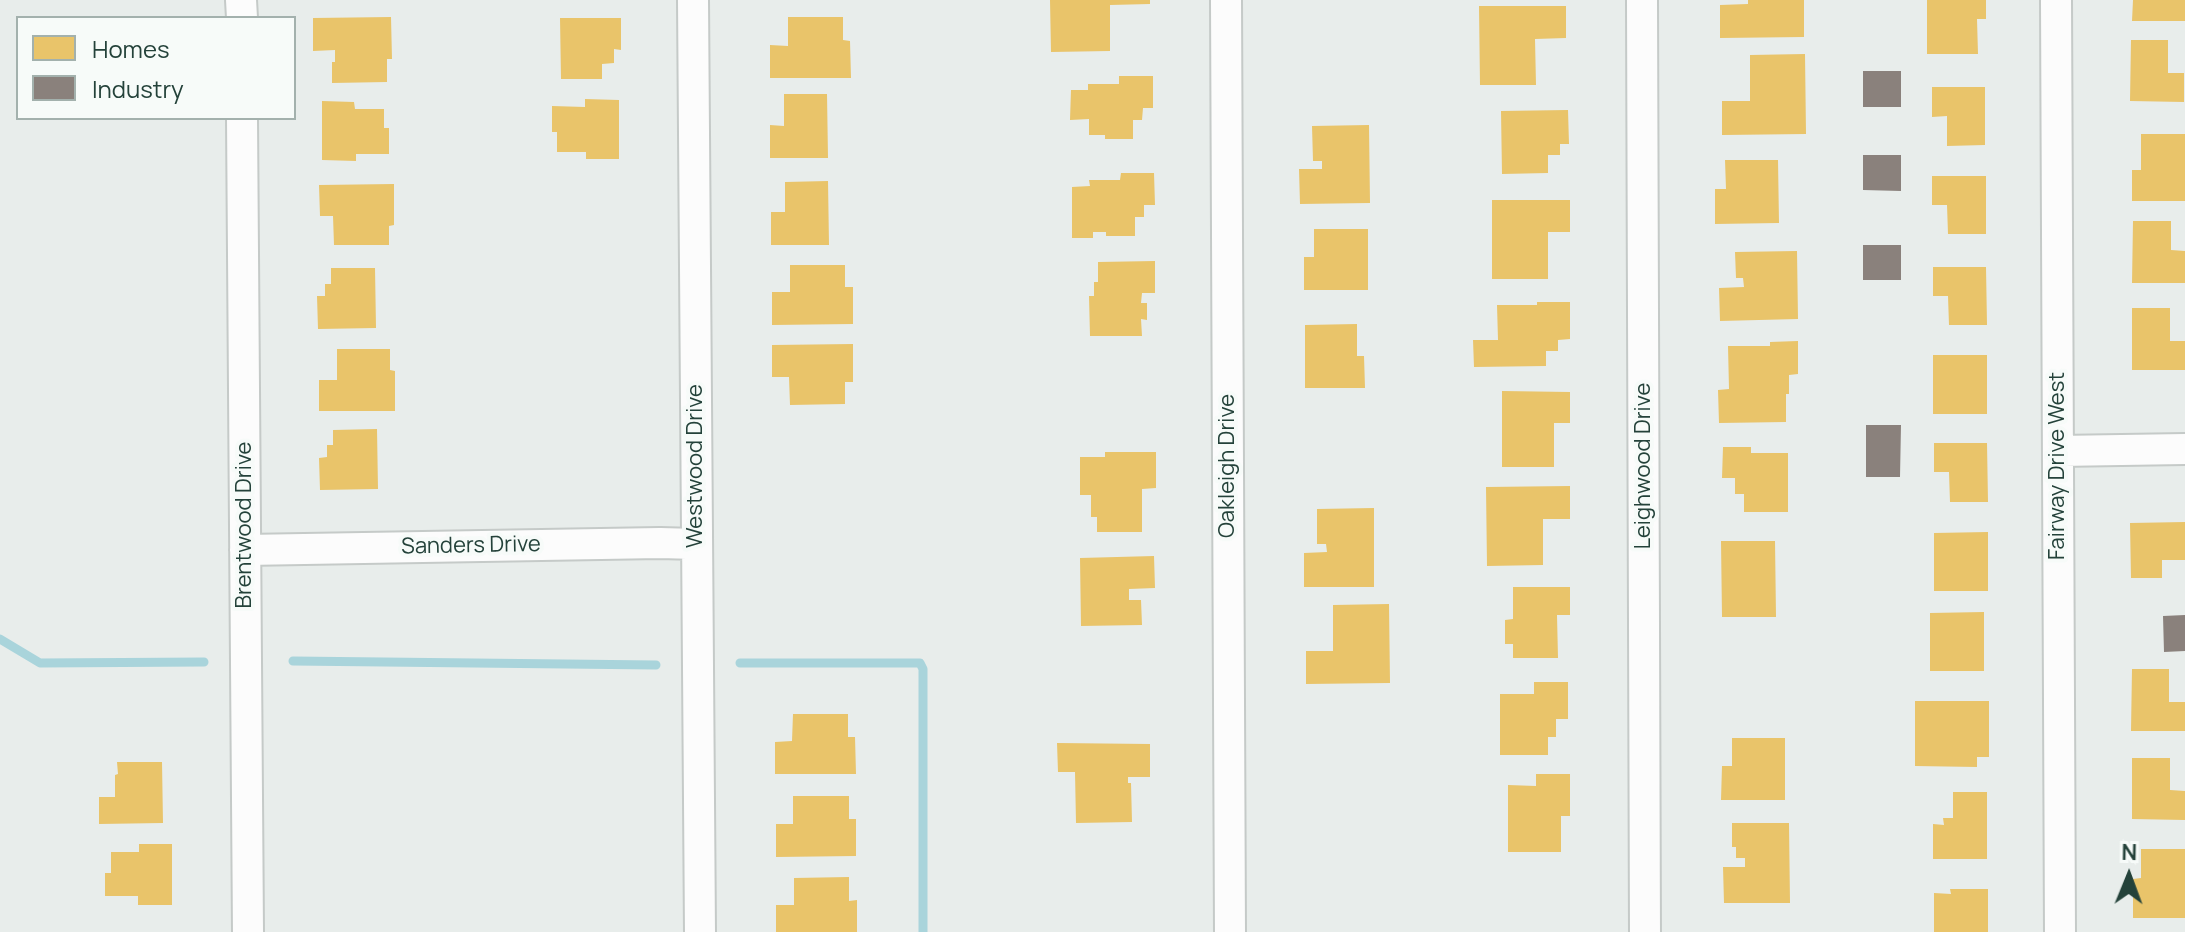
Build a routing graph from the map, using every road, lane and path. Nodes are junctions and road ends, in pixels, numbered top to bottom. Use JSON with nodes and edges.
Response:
{"nodes":[{"id":1,"x":693,"y":0,"type":"edge"},
{"id":2,"x":1226,"y":0,"type":"edge"},
{"id":3,"x":1642,"y":0,"type":"edge"},
{"id":4,"x":2056,"y":0,"type":"edge"},
{"id":5,"x":242,"y":120,"type":"edge"},
{"id":6,"x":2185,"y":449,"type":"edge"},
{"id":7,"x":2058,"y":451,"type":"junction"},
{"id":8,"x":696,"y":544,"type":"junction"},
{"id":9,"x":245,"y":550,"type":"junction"},
{"id":10,"x":248,"y":932,"type":"edge"},
{"id":11,"x":700,"y":932,"type":"edge"},
{"id":12,"x":1230,"y":932,"type":"edge"},
{"id":13,"x":1645,"y":932,"type":"edge"},
{"id":14,"x":2060,"y":932,"type":"edge"}],
"edges":[{"from":1,"to":8,"type":"street","name":"Westwood Drive"},
{"from":2,"to":12,"type":"street","name":"Oakleigh Drive"},
{"from":3,"to":13,"type":"street","name":"Leighwood Drive"},
{"from":4,"to":7,"type":"street","name":"Fairway Drive West"},
{"from":5,"to":9,"type":"street","name":"Brentwood Drive"},
{"from":6,"to":7,"type":"street"},
{"from":7,"to":14,"type":"street","name":"Fairway Drive West"},
{"from":8,"to":9,"type":"street","name":"Sanders Drive"},
{"from":8,"to":11,"type":"street","name":"Westwood Drive"},
{"from":9,"to":10,"type":"street","name":"Brentwood Drive"}]}
